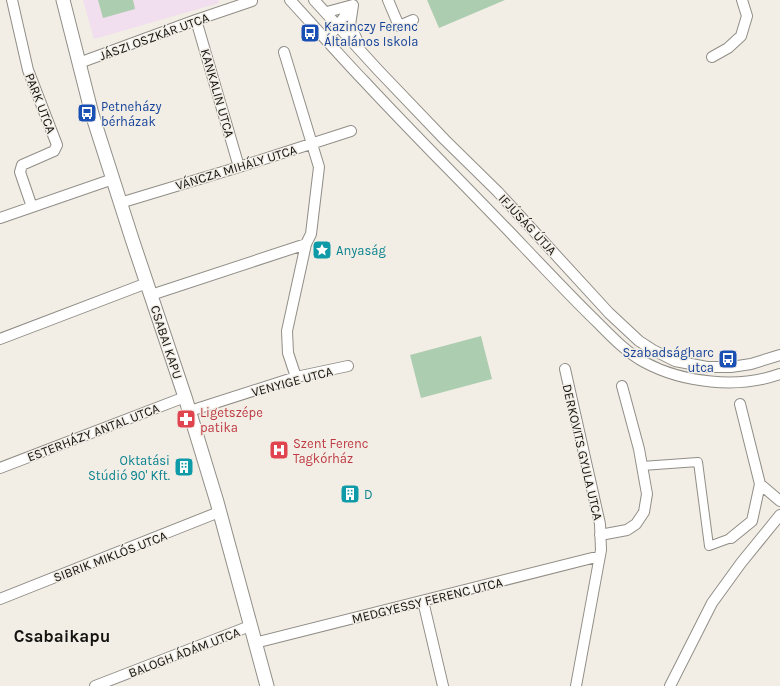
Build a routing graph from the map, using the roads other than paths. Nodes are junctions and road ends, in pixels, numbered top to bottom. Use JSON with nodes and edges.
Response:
{"nodes":[{"id":1,"x":12,"y":0,"type":"edge"},
{"id":2,"x":63,"y":0,"type":"edge"},
{"id":3,"x":290,"y":0,"type":"edge"},
{"id":4,"x":314,"y":0,"type":"edge"},
{"id":5,"x":388,"y":0,"type":"edge"},
{"id":6,"x":742,"y":0,"type":"edge"},
{"id":7,"x":252,"y":1,"type":"edge"},
{"id":8,"x":353,"y":2,"type":"edge"},
{"id":9,"x":327,"y":12,"type":"junction"},
{"id":10,"x":307,"y":18,"type":"junction"},
{"id":11,"x":196,"y":20,"type":"junction"},
{"id":12,"x":413,"y":20,"type":"dead end"},
{"id":13,"x":337,"y":27,"type":"junction"},
{"id":14,"x":328,"y":37,"type":"junction"},
{"id":15,"x":284,"y":52,"type":"dead end"},
{"id":16,"x":363,"y":54,"type":"junction"},
{"id":17,"x":712,"y":57,"type":"dead end"},
{"id":18,"x":79,"y":63,"type":"junction"},
{"id":19,"x":364,"y":82,"type":"junction"},
{"id":20,"x":351,"y":131,"type":"dead end"},
{"id":21,"x":312,"y":144,"type":"junction"},
{"id":22,"x":239,"y":167,"type":"junction"},
{"id":23,"x":113,"y":179,"type":"junction"},
{"id":24,"x":120,"y":203,"type":"junction"},
{"id":25,"x":32,"y":207,"type":"junction"},
{"id":26,"x":0,"y":218,"type":"edge"},
{"id":27,"x":306,"y":244,"type":"junction"},
{"id":28,"x":149,"y":289,"type":"junction"},
{"id":29,"x":0,"y":339,"type":"edge"},
{"id":30,"x":780,"y":355,"type":"edge"},
{"id":31,"x":348,"y":366,"type":"dead end"},
{"id":32,"x":565,"y":369,"type":"dead end"},
{"id":33,"x":780,"y":374,"type":"edge"},
{"id":34,"x":296,"y":377,"type":"junction"},
{"id":35,"x":622,"y":386,"type":"dead end"},
{"id":36,"x":186,"y":397,"type":"junction"},
{"id":37,"x":740,"y":404,"type":"dead end"},
{"id":38,"x":190,"y":411,"type":"junction"},
{"id":39,"x":642,"y":466,"type":"junction"},
{"id":40,"x":0,"y":468,"type":"edge"},
{"id":41,"x":760,"y":484,"type":"junction"},
{"id":42,"x":780,"y":501,"type":"edge"},
{"id":43,"x":220,"y":512,"type":"junction"},
{"id":44,"x":780,"y":515,"type":"edge"},
{"id":45,"x":600,"y":535,"type":"junction"},
{"id":46,"x":731,"y":538,"type":"joint"},
{"id":47,"x":600,"y":556,"type":"junction"},
{"id":48,"x":0,"y":599,"type":"edge"},
{"id":49,"x":422,"y":601,"type":"junction"},
{"id":50,"x":250,"y":626,"type":"junction"},
{"id":51,"x":255,"y":643,"type":"junction"},
{"id":52,"x":95,"y":686,"type":"edge"},
{"id":53,"x":267,"y":686,"type":"edge"},
{"id":54,"x":443,"y":686,"type":"edge"},
{"id":55,"x":576,"y":686,"type":"edge"},
{"id":56,"x":670,"y":686,"type":"edge"}],
"edges":[{"from":1,"to":25,"type":"street","name":"PARK UTCA"},
{"from":2,"to":18,"type":"street","name":"CSABAI KAPU"},
{"from":3,"to":10,"type":"street","name":"IFJÚSÁG ÚTJA"},
{"from":4,"to":9,"type":"street","name":"IFJÚSÁG ÚTJA"},
{"from":5,"to":12,"type":"street"},
{"from":6,"to":17,"type":"street"},
{"from":7,"to":11,"type":"street","name":"JÁSZI OSZKÁR UTCA"},
{"from":8,"to":9,"type":"street"},
{"from":8,"to":13,"type":"street"},
{"from":8,"to":16,"type":"street"},
{"from":9,"to":13,"type":"street","name":"IFJÚSÁG ÚTJA"},
{"from":10,"to":14,"type":"street","name":"IFJÚSÁG ÚTJA"},
{"from":10,"to":19,"type":"street","name":"IFJÚSÁG ÚTJA"},
{"from":11,"to":18,"type":"street","name":"JÁSZI OSZKÁR UTCA"},
{"from":11,"to":22,"type":"street","name":"KANKALIN UTCA"},
{"from":13,"to":14,"type":"street"},
{"from":13,"to":16,"type":"street","name":"IFJÚSÁG ÚTJA"},
{"from":14,"to":19,"type":"street","name":"IFJÚSÁG ÚTJA"},
{"from":15,"to":21,"type":"street"},
{"from":16,"to":30,"type":"street","name":"IFJÚSÁG ÚTJA"},
{"from":18,"to":23,"type":"street","name":"CSABAI KAPU"},
{"from":19,"to":33,"type":"street","name":"IFJÚSÁG ÚTJA"},
{"from":20,"to":21,"type":"street","name":"VÁNCZA MIHÁLY UTCA"},
{"from":21,"to":22,"type":"street","name":"VÁNCZA MIHÁLY UTCA"},
{"from":21,"to":27,"type":"street"},
{"from":22,"to":24,"type":"street","name":"VÁNCZA MIHÁLY UTCA"},
{"from":23,"to":24,"type":"street","name":"CSABAI KAPU"},
{"from":23,"to":25,"type":"street"},
{"from":24,"to":28,"type":"street","name":"CSABAI KAPU"},
{"from":25,"to":26,"type":"street"},
{"from":27,"to":28,"type":"street"},
{"from":27,"to":34,"type":"street"},
{"from":28,"to":29,"type":"street"},
{"from":28,"to":36,"type":"street","name":"CSABAI KAPU"},
{"from":31,"to":34,"type":"street","name":"VENYIGE UTCA"},
{"from":32,"to":45,"type":"street","name":"DERKOVITS GYULA UTCA"},
{"from":34,"to":38,"type":"street","name":"VENYIGE UTCA"},
{"from":35,"to":39,"type":"street","name":"DERKOVITS GYULA UTCA"},
{"from":36,"to":38,"type":"street","name":"CSABAI KAPU"},
{"from":36,"to":40,"type":"street","name":"ESTERHÁZY ANTAL UTCA"},
{"from":37,"to":41,"type":"street"},
{"from":38,"to":43,"type":"street","name":"CSABAI KAPU"},
{"from":39,"to":45,"type":"street","name":"DERKOVITS GYULA UTCA"},
{"from":39,"to":46,"type":"street"},
{"from":41,"to":42,"type":"street"},
{"from":41,"to":46,"type":"street"},
{"from":43,"to":48,"type":"street","name":"SIBRIK MIKLÓS UTCA"},
{"from":43,"to":50,"type":"street","name":"CSABAI KAPU"},
{"from":44,"to":56,"type":"street"},
{"from":45,"to":47,"type":"street","name":"DERKOVITS GYULA UTCA"},
{"from":47,"to":49,"type":"street","name":"MEDGYESSY FERENC UTCA"},
{"from":47,"to":55,"type":"street","name":"DERKOVITS GYULA UTCA"},
{"from":49,"to":51,"type":"street","name":"MEDGYESSY FERENC UTCA"},
{"from":49,"to":54,"type":"street"},
{"from":50,"to":51,"type":"street","name":"CSABAI KAPU"},
{"from":50,"to":52,"type":"street","name":"BALOGH ÁDÁM UTCA"},
{"from":51,"to":53,"type":"street","name":"CSABAI KAPU"}]}
